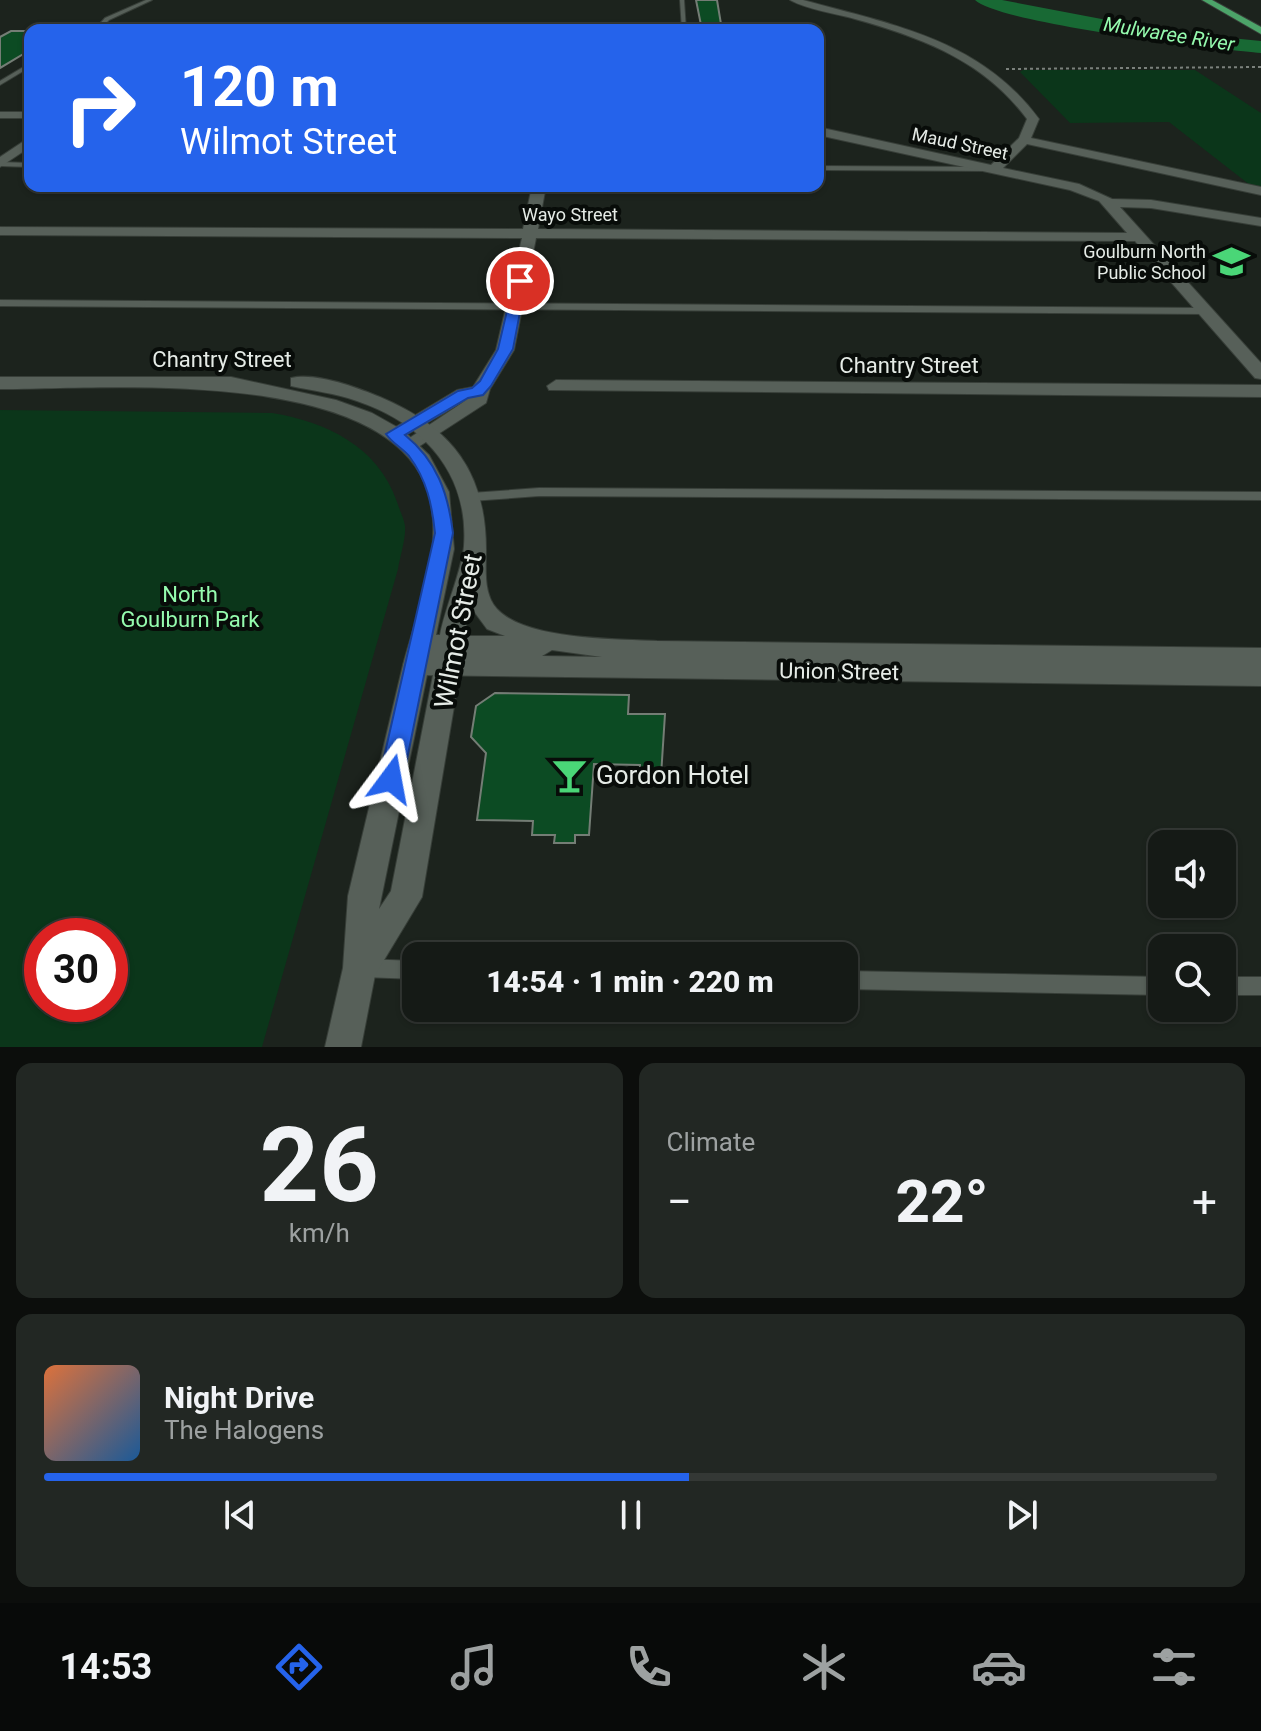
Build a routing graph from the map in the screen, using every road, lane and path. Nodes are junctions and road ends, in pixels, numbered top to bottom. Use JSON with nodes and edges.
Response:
{"nodes":[{"id":1,"x":150,"y":0,"type":"edge"},
{"id":2,"x":682,"y":0,"type":"edge"},
{"id":3,"x":794,"y":0,"type":"edge"},
{"id":4,"x":1206,"y":0,"type":"edge"},
{"id":5,"x":1218,"y":0,"type":"edge"},
{"id":6,"x":102,"y":24,"type":"edge"},
{"id":7,"x":684,"y":24,"type":"edge"},
{"id":8,"x":1261,"y":24,"type":"edge"},
{"id":9,"x":1261,"y":31,"type":"edge"},
{"id":10,"x":1261,"y":67,"type":"edge"},
{"id":11,"x":24,"y":69,"type":"edge"},
{"id":12,"x":997,"y":69,"type":"dead end"},
{"id":13,"x":0,"y":83,"type":"edge"},
{"id":14,"x":0,"y":115,"type":"edge"},
{"id":15,"x":24,"y":115,"type":"edge"},
{"id":16,"x":824,"y":132,"type":"edge"},
{"id":17,"x":1024,"y":140,"type":"junction"},
{"id":18,"x":24,"y":146,"type":"edge"},
{"id":19,"x":0,"y":164,"type":"edge"},
{"id":20,"x":24,"y":165,"type":"edge"},
{"id":21,"x":824,"y":168,"type":"edge"},
{"id":22,"x":994,"y":169,"type":"junction"},
{"id":23,"x":1261,"y":191,"type":"edge"},
{"id":24,"x":538,"y":192,"type":"edge"},
{"id":25,"x":1111,"y":203,"type":"junction"},
{"id":26,"x":1261,"y":222,"type":"edge"},
{"id":27,"x":0,"y":231,"type":"edge"},
{"id":28,"x":529,"y":233,"type":"junction"},
{"id":29,"x":1140,"y":237,"type":"junction"},
{"id":30,"x":0,"y":303,"type":"edge"},
{"id":31,"x":516,"y":305,"type":"junction"},
{"id":32,"x":1205,"y":311,"type":"junction"},
{"id":33,"x":1261,"y":374,"type":"edge"},
{"id":34,"x":0,"y":383,"type":"edge"},
{"id":35,"x":217,"y":384,"type":"junction"},
{"id":36,"x":556,"y":386,"type":"dead end"},
{"id":37,"x":1261,"y":391,"type":"edge"},
{"id":38,"x":424,"y":428,"type":"junction"},
{"id":39,"x":401,"y":440,"type":"junction"},
{"id":40,"x":1261,"y":496,"type":"edge"},
{"id":41,"x":471,"y":497,"type":"junction"},
{"id":42,"x":475,"y":550,"type":"junction"},
{"id":43,"x":638,"y":649,"type":"junction"},
{"id":44,"x":419,"y":655,"type":"junction"},
{"id":45,"x":449,"y":655,"type":"junction"},
{"id":46,"x":1261,"y":658,"type":"edge"},
{"id":47,"x":1261,"y":676,"type":"edge"},
{"id":48,"x":360,"y":968,"type":"junction"},
{"id":49,"x":402,"y":970,"type":"edge"},
{"id":50,"x":858,"y":980,"type":"edge"},
{"id":51,"x":1148,"y":986,"type":"edge"},
{"id":52,"x":1236,"y":986,"type":"edge"},
{"id":53,"x":1261,"y":986,"type":"edge"},
{"id":54,"x":343,"y":1047,"type":"edge"}],
"edges":[{"from":1,"to":6,"type":"lane"},
{"from":2,"to":7,"type":"lane"},
{"from":3,"to":17,"type":"street"},
{"from":4,"to":9,"type":"main road"},
{"from":5,"to":8,"type":"main road"},
{"from":10,"to":12,"type":"path"},
{"from":11,"to":13,"type":"lane"},
{"from":14,"to":15,"type":"street"},
{"from":16,"to":22,"type":"street","name":"Maud Street"},
{"from":17,"to":22,"type":"street"},
{"from":17,"to":23,"type":"street"},
{"from":18,"to":19,"type":"street"},
{"from":19,"to":20,"type":"lane"},
{"from":21,"to":22,"type":"lane"},
{"from":22,"to":25,"type":"street","name":"Maud Street"},
{"from":24,"to":28,"type":"street"},
{"from":25,"to":26,"type":"street"},
{"from":25,"to":29,"type":"street"},
{"from":27,"to":28,"type":"street","name":"Wayo Street"},
{"from":28,"to":29,"type":"street","name":"Wayo Street"},
{"from":28,"to":31,"type":"street"},
{"from":29,"to":32,"type":"street"},
{"from":30,"to":31,"type":"lane"},
{"from":31,"to":32,"type":"lane"},
{"from":31,"to":38,"type":"street"},
{"from":32,"to":33,"type":"street"},
{"from":34,"to":35,"type":"street","name":"Chantry Street"},
{"from":35,"to":38,"type":"street","name":"Chantry Street"},
{"from":35,"to":39,"type":"street","name":"Wilmot Street"},
{"from":36,"to":37,"type":"street","name":"Chantry Street"},
{"from":38,"to":39,"type":"street"},
{"from":38,"to":41,"type":"street","name":"Wilmot Street"},
{"from":39,"to":44,"type":"street","name":"Wilmot Street"},
{"from":40,"to":41,"type":"lane"},
{"from":41,"to":42,"type":"street","name":"Wilmot Street"},
{"from":42,"to":43,"type":"street","name":"Union Street"},
{"from":42,"to":45,"type":"street","name":"Wilmot Street"},
{"from":43,"to":45,"type":"street","name":"Union Street"},
{"from":43,"to":46,"type":"street","name":"Union Street"},
{"from":44,"to":45,"type":"street","name":"Union Street"},
{"from":44,"to":48,"type":"street","name":"Wilmot Street"},
{"from":45,"to":47,"type":"street","name":"Union Street"},
{"from":45,"to":48,"type":"street","name":"Wilmot Street"},
{"from":48,"to":49,"type":"lane"},
{"from":48,"to":54,"type":"street","name":"Wilmot Street"},
{"from":50,"to":51,"type":"lane"},
{"from":52,"to":53,"type":"lane"}]}
